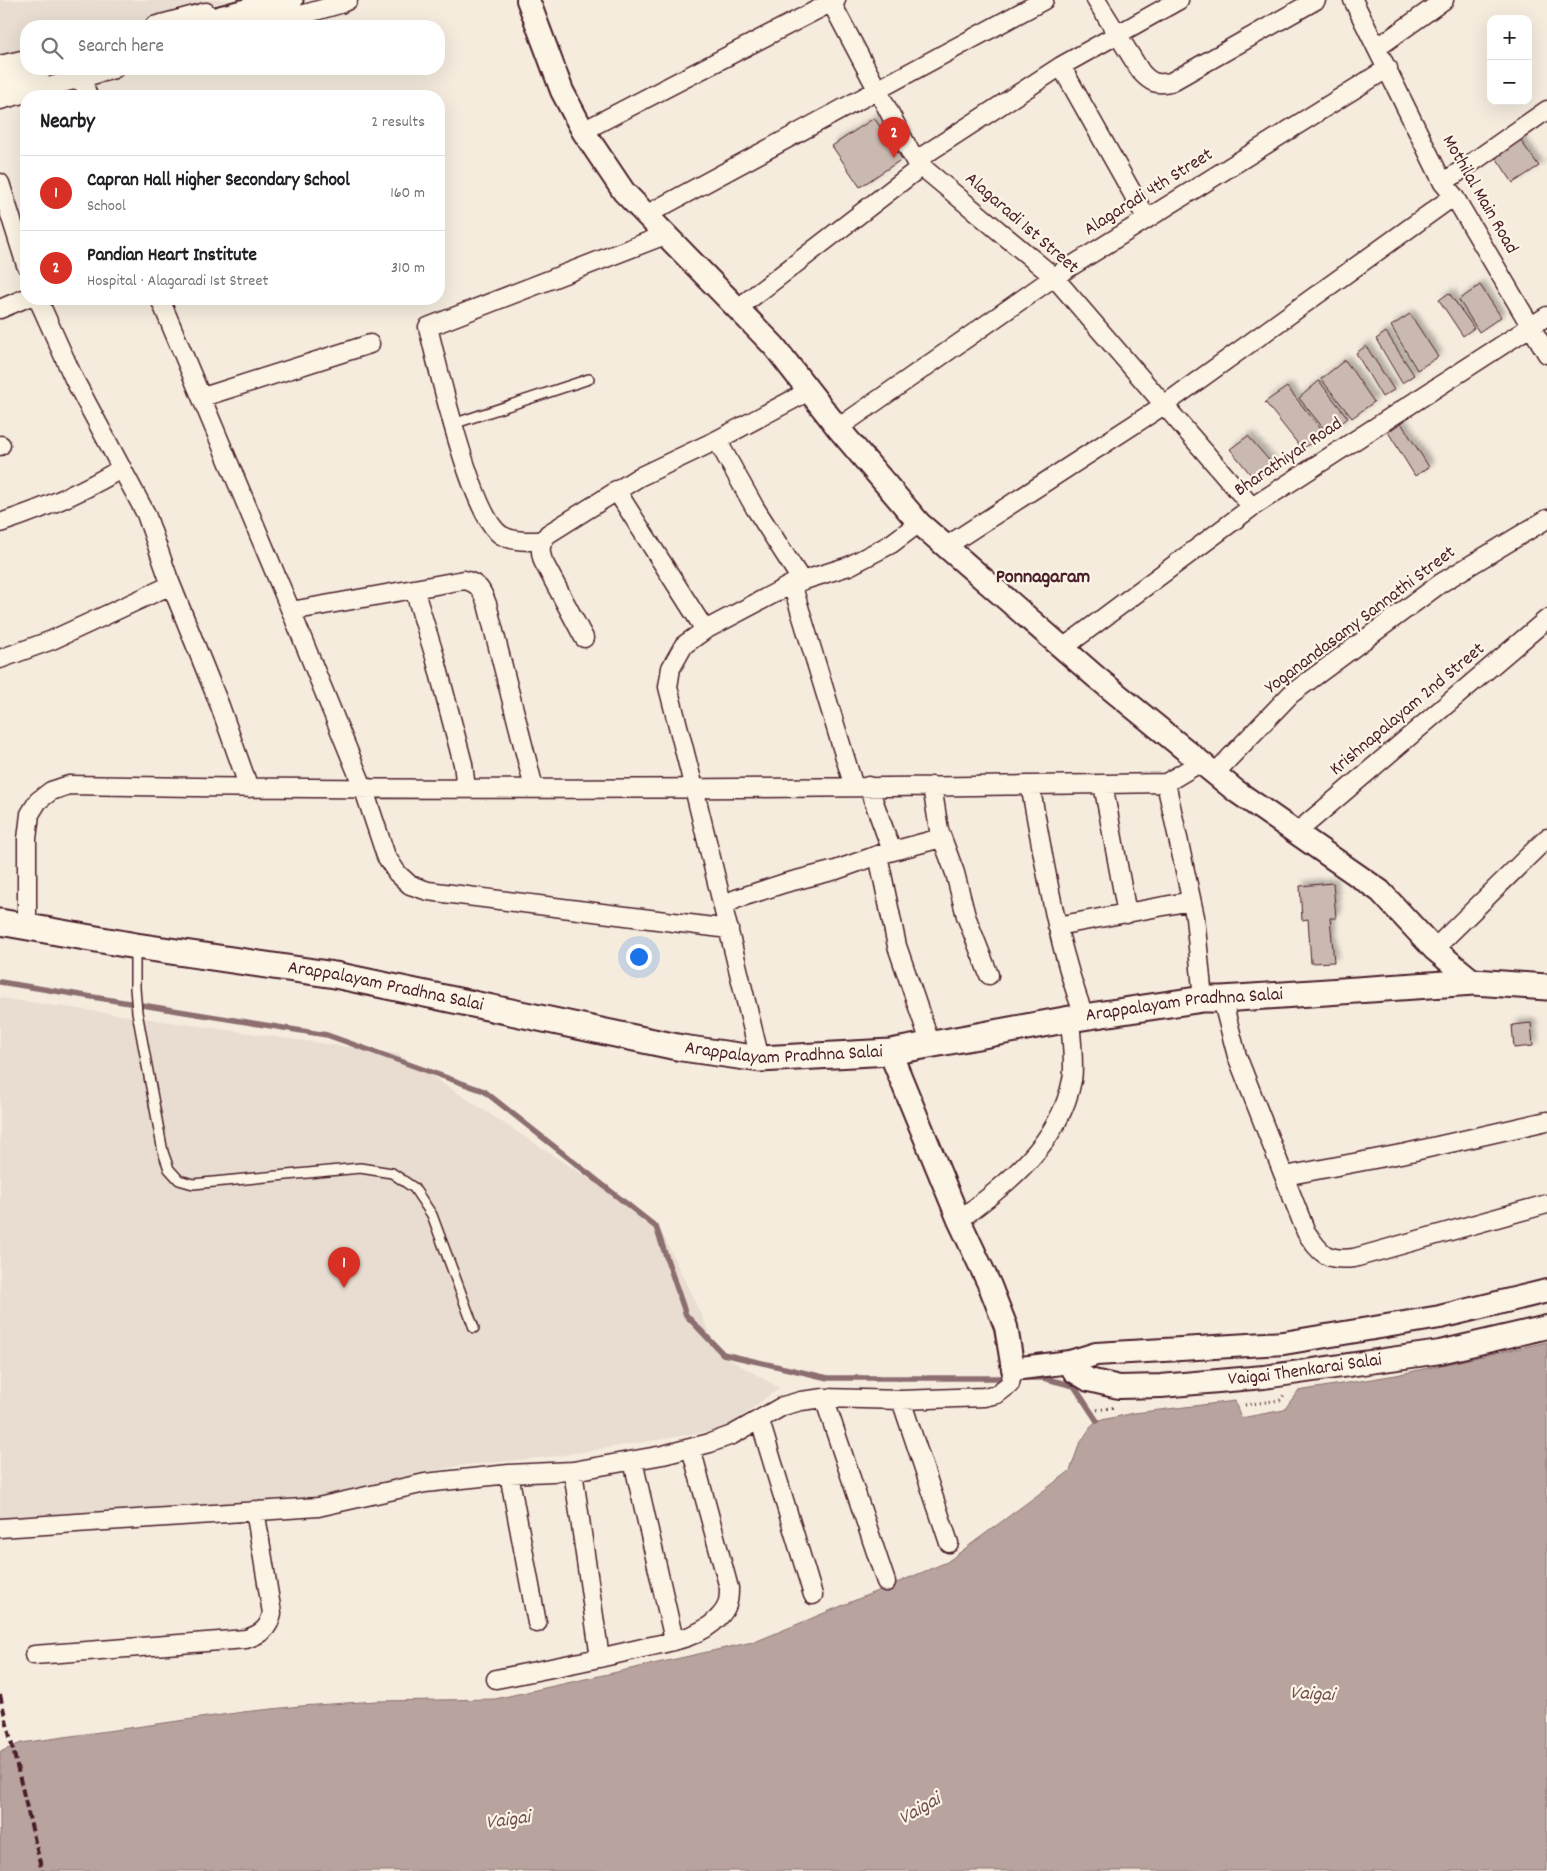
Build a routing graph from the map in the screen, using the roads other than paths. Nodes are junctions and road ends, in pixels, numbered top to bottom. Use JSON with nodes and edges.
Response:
{"nodes":[{"id":1,"x":244,"y":0,"type":"edge"},
{"id":2,"x":290,"y":0,"type":"edge"},
{"id":3,"x":348,"y":0,"type":"edge"},
{"id":4,"x":528,"y":0,"type":"edge"},
{"id":5,"x":1044,"y":0,"type":"edge"},
{"id":6,"x":1096,"y":0,"type":"edge"},
{"id":7,"x":1179,"y":0,"type":"edge"},
{"id":8,"x":1316,"y":0,"type":"edge"},
{"id":9,"x":1353,"y":0,"type":"edge"},
{"id":10,"x":1444,"y":0,"type":"edge"},
{"id":11,"x":832,"y":1,"type":"edge"},
{"id":12,"x":175,"y":20,"type":"edge"},
{"id":13,"x":216,"y":20,"type":"edge"},
{"id":14,"x":283,"y":20,"type":"edge"},
{"id":15,"x":1117,"y":34,"type":"junction"},
{"id":16,"x":1377,"y":48,"type":"junction"},
{"id":17,"x":20,"y":60,"type":"edge"},
{"id":18,"x":0,"y":65,"type":"edge"},
{"id":19,"x":1061,"y":66,"type":"junction"},
{"id":20,"x":1388,"y":68,"type":"junction"},
{"id":21,"x":20,"y":74,"type":"edge"},
{"id":22,"x":93,"y":75,"type":"edge"},
{"id":23,"x":82,"y":78,"type":"junction"},
{"id":24,"x":0,"y":79,"type":"edge"},
{"id":25,"x":37,"y":90,"type":"edge"},
{"id":26,"x":86,"y":90,"type":"edge"},
{"id":27,"x":878,"y":90,"type":"junction"},
{"id":28,"x":20,"y":95,"type":"edge"},
{"id":29,"x":0,"y":100,"type":"edge"},
{"id":30,"x":1547,"y":110,"type":"edge"},
{"id":31,"x":583,"y":131,"type":"junction"},
{"id":32,"x":918,"y":163,"type":"junction"},
{"id":33,"x":0,"y":182,"type":"edge"},
{"id":34,"x":1449,"y":190,"type":"junction"},
{"id":35,"x":646,"y":215,"type":"junction"},
{"id":36,"x":1147,"y":219,"type":"junction"},
{"id":37,"x":665,"y":235,"type":"junction"},
{"id":38,"x":20,"y":246,"type":"edge"},
{"id":39,"x":1054,"y":277,"type":"junction"},
{"id":40,"x":20,"y":301,"type":"edge"},
{"id":41,"x":41,"y":305,"type":"edge"},
{"id":42,"x":163,"y":305,"type":"edge"},
{"id":43,"x":0,"y":309,"type":"edge"},
{"id":44,"x":737,"y":309,"type":"junction"},
{"id":45,"x":1547,"y":316,"type":"edge"},
{"id":46,"x":1530,"y":326,"type":"junction"},
{"id":47,"x":370,"y":344,"type":"dead end"},
{"id":48,"x":1547,"y":354,"type":"edge"},
{"id":49,"x":589,"y":379,"type":"dead end"},
{"id":50,"x":809,"y":391,"type":"junction"},
{"id":51,"x":203,"y":397,"type":"junction"},
{"id":52,"x":1164,"y":405,"type":"junction"},
{"id":53,"x":453,"y":424,"type":"junction"},
{"id":54,"x":838,"y":428,"type":"junction"},
{"id":55,"x":718,"y":440,"type":"junction"},
{"id":56,"x":122,"y":468,"type":"junction"},
{"id":57,"x":616,"y":490,"type":"junction"},
{"id":58,"x":1252,"y":507,"type":"junction"},
{"id":59,"x":1547,"y":519,"type":"edge"},
{"id":60,"x":0,"y":523,"type":"edge"},
{"id":61,"x":919,"y":523,"type":"junction"},
{"id":62,"x":542,"y":542,"type":"junction"},
{"id":63,"x":945,"y":547,"type":"junction"},
{"id":64,"x":797,"y":583,"type":"junction"},
{"id":65,"x":171,"y":585,"type":"junction"},
{"id":66,"x":414,"y":589,"type":"junction"},
{"id":67,"x":291,"y":611,"type":"junction"},
{"id":68,"x":1547,"y":619,"type":"edge"},
{"id":69,"x":705,"y":630,"type":"junction"},
{"id":70,"x":584,"y":638,"type":"dead end"},
{"id":71,"x":1063,"y":648,"type":"junction"},
{"id":72,"x":0,"y":659,"type":"edge"},
{"id":73,"x":1208,"y":768,"type":"junction"},
{"id":74,"x":1166,"y":783,"type":"junction"},
{"id":75,"x":1103,"y":784,"type":"junction"},
{"id":76,"x":1030,"y":785,"type":"junction"},
{"id":77,"x":861,"y":786,"type":"junction"},
{"id":78,"x":932,"y":786,"type":"junction"},
{"id":79,"x":249,"y":788,"type":"junction"},
{"id":80,"x":363,"y":788,"type":"junction"},
{"id":81,"x":466,"y":788,"type":"junction"},
{"id":82,"x":534,"y":788,"type":"junction"},
{"id":83,"x":694,"y":788,"type":"junction"},
{"id":84,"x":1296,"y":832,"type":"junction"},
{"id":85,"x":942,"y":838,"type":"junction"},
{"id":86,"x":1547,"y":838,"type":"edge"},
{"id":87,"x":885,"y":853,"type":"junction"},
{"id":88,"x":1191,"y":901,"type":"junction"},
{"id":89,"x":723,"y":906,"type":"junction"},
{"id":90,"x":1127,"y":914,"type":"junction"},
{"id":91,"x":0,"y":922,"type":"edge"},
{"id":92,"x":27,"y":926,"type":"junction"},
{"id":93,"x":1057,"y":926,"type":"junction"},
{"id":94,"x":729,"y":929,"type":"junction"},
{"id":95,"x":136,"y":946,"type":"junction"},
{"id":96,"x":1434,"y":949,"type":"junction"},
{"id":97,"x":989,"y":975,"type":"dead end"},
{"id":98,"x":1474,"y":982,"type":"junction"},
{"id":99,"x":1547,"y":988,"type":"edge"},
{"id":100,"x":1213,"y":999,"type":"junction"},
{"id":101,"x":1077,"y":1019,"type":"junction"},
{"id":102,"x":931,"y":1045,"type":"junction"},
{"id":103,"x":890,"y":1052,"type":"junction"},
{"id":104,"x":760,"y":1059,"type":"junction"},
{"id":105,"x":1547,"y":1121,"type":"edge"},
{"id":106,"x":1285,"y":1176,"type":"junction"},
{"id":107,"x":1547,"y":1204,"type":"edge"},
{"id":108,"x":959,"y":1220,"type":"junction"},
{"id":109,"x":1547,"y":1290,"type":"edge"},
{"id":110,"x":1547,"y":1327,"type":"edge"},
{"id":111,"x":474,"y":1328,"type":"dead end"},
{"id":112,"x":1070,"y":1362,"type":"junction"},
{"id":113,"x":1012,"y":1375,"type":"junction"},
{"id":114,"x":824,"y":1398,"type":"junction"},
{"id":115,"x":900,"y":1400,"type":"junction"},
{"id":116,"x":760,"y":1421,"type":"junction"},
{"id":117,"x":691,"y":1448,"type":"junction"},
{"id":118,"x":633,"y":1461,"type":"junction"},
{"id":119,"x":573,"y":1472,"type":"junction"},
{"id":120,"x":509,"y":1474,"type":"junction"},
{"id":121,"x":254,"y":1510,"type":"junction"},
{"id":122,"x":0,"y":1528,"type":"edge"},
{"id":123,"x":949,"y":1543,"type":"dead end"},
{"id":124,"x":886,"y":1582,"type":"dead end"},
{"id":125,"x":813,"y":1595,"type":"dead end"},
{"id":126,"x":536,"y":1623,"type":"dead end"},
{"id":127,"x":674,"y":1640,"type":"junction"},
{"id":128,"x":34,"y":1655,"type":"dead end"},
{"id":129,"x":600,"y":1658,"type":"junction"},
{"id":130,"x":496,"y":1679,"type":"dead end"}],
"edges":[{"from":1,"to":12,"type":"street"},
{"from":2,"to":13,"type":"main road"},
{"from":3,"to":14,"type":"street"},
{"from":4,"to":31,"type":"street"},
{"from":5,"to":27,"type":"street"},
{"from":6,"to":15,"type":"street"},
{"from":7,"to":15,"type":"street"},
{"from":8,"to":15,"type":"street"},
{"from":9,"to":16,"type":"street","name":"Mothilal Main Road"},
{"from":10,"to":16,"type":"street"},
{"from":11,"to":27,"type":"street","name":"Alagaradi 1st Street"},
{"from":11,"to":31,"type":"street"},
{"from":15,"to":19,"type":"street"},
{"from":16,"to":20,"type":"street","name":"Mothilal Main Road"},
{"from":17,"to":18,"type":"street"},
{"from":19,"to":32,"type":"street"},
{"from":19,"to":36,"type":"street"},
{"from":20,"to":34,"type":"street","name":"Mothilal Main Road"},
{"from":20,"to":36,"type":"street","name":"Alagaradi 4th Street"},
{"from":21,"to":24,"type":"main road"},
{"from":22,"to":23,"type":"street"},
{"from":23,"to":25,"type":"street"},
{"from":23,"to":26,"type":"street"},
{"from":27,"to":32,"type":"street","name":"Alagaradi 1st Street"},
{"from":27,"to":35,"type":"street"},
{"from":28,"to":29,"type":"street"},
{"from":30,"to":34,"type":"street"},
{"from":31,"to":35,"type":"street"},
{"from":32,"to":39,"type":"street","name":"Alagaradi 1st Street"},
{"from":32,"to":44,"type":"street"},
{"from":33,"to":38,"type":"street"},
{"from":34,"to":46,"type":"street","name":"Mothilal Main Road"},
{"from":34,"to":52,"type":"street"},
{"from":35,"to":37,"type":"street"},
{"from":36,"to":39,"type":"street","name":"Alagaradi 4th Street"},
{"from":37,"to":44,"type":"street"},
{"from":37,"to":53,"type":"street"},
{"from":39,"to":52,"type":"street","name":"Alagaradi 1st Street"},
{"from":39,"to":54,"type":"street","name":"Alagaradi 4th Street"},
{"from":40,"to":43,"type":"street"},
{"from":41,"to":56,"type":"street"},
{"from":42,"to":51,"type":"street"},
{"from":44,"to":50,"type":"street"},
{"from":45,"to":46,"type":"street","name":"Bharathiyar Road"},
{"from":46,"to":48,"type":"street","name":"Mothilal Main Road"},
{"from":46,"to":58,"type":"street","name":"Bharathiyar Road"},
{"from":47,"to":51,"type":"street"},
{"from":49,"to":53,"type":"lane"},
{"from":50,"to":54,"type":"street"},
{"from":50,"to":55,"type":"street"},
{"from":51,"to":67,"type":"street"},
{"from":52,"to":58,"type":"street","name":"Alagaradi 1st Street"},
{"from":52,"to":63,"type":"street"},
{"from":53,"to":62,"type":"street"},
{"from":54,"to":61,"type":"street"},
{"from":55,"to":57,"type":"street"},
{"from":55,"to":64,"type":"street"},
{"from":56,"to":60,"type":"street"},
{"from":56,"to":65,"type":"street"},
{"from":57,"to":62,"type":"street"},
{"from":57,"to":69,"type":"street"},
{"from":58,"to":71,"type":"street","name":"Bharathiyar Road"},
{"from":59,"to":73,"type":"street","name":"Yoganandasamy Sannathi Street"},
{"from":61,"to":63,"type":"street"},
{"from":61,"to":64,"type":"street"},
{"from":62,"to":70,"type":"street"},
{"from":63,"to":71,"type":"street"},
{"from":64,"to":69,"type":"street"},
{"from":64,"to":77,"type":"street"},
{"from":65,"to":72,"type":"street"},
{"from":65,"to":79,"type":"street"},
{"from":66,"to":67,"type":"street"},
{"from":66,"to":81,"type":"street"},
{"from":66,"to":82,"type":"street"},
{"from":67,"to":80,"type":"street"},
{"from":68,"to":84,"type":"street","name":"Krishnapalayam 2nd Street"},
{"from":69,"to":83,"type":"street"},
{"from":71,"to":73,"type":"street"},
{"from":73,"to":74,"type":"street","name":"Yoganandasamy Sannathi Street"},
{"from":73,"to":84,"type":"street"},
{"from":74,"to":75,"type":"street"},
{"from":74,"to":88,"type":"street"},
{"from":75,"to":76,"type":"street"},
{"from":75,"to":90,"type":"street"},
{"from":76,"to":78,"type":"street"},
{"from":76,"to":93,"type":"street"},
{"from":77,"to":78,"type":"street"},
{"from":77,"to":83,"type":"street"},
{"from":77,"to":87,"type":"street"},
{"from":78,"to":85,"type":"street"},
{"from":79,"to":80,"type":"street"},
{"from":79,"to":92,"type":"street"},
{"from":80,"to":81,"type":"street"},
{"from":80,"to":94,"type":"street"},
{"from":81,"to":82,"type":"street"},
{"from":82,"to":83,"type":"street"},
{"from":83,"to":89,"type":"street"},
{"from":84,"to":96,"type":"street"},
{"from":85,"to":87,"type":"street"},
{"from":85,"to":97,"type":"street"},
{"from":86,"to":96,"type":"street"},
{"from":87,"to":89,"type":"street"},
{"from":87,"to":102,"type":"street"},
{"from":88,"to":90,"type":"street"},
{"from":88,"to":100,"type":"street"},
{"from":89,"to":94,"type":"street"},
{"from":90,"to":93,"type":"street"},
{"from":91,"to":92,"type":"main road","name":"Arappalayam Pradhna Salai"},
{"from":92,"to":95,"type":"main road","name":"Arappalayam Pradhna Salai"},
{"from":93,"to":101,"type":"street"},
{"from":94,"to":104,"type":"street"},
{"from":95,"to":104,"type":"main road","name":"Arappalayam Pradhna Salai"},
{"from":95,"to":111,"type":"lane"},
{"from":96,"to":98,"type":"street"},
{"from":98,"to":99,"type":"main road","name":"Arappalayam Pradhna Salai"},
{"from":98,"to":100,"type":"main road","name":"Arappalayam Pradhna Salai"},
{"from":100,"to":101,"type":"main road","name":"Arappalayam Pradhna Salai"},
{"from":100,"to":106,"type":"street"},
{"from":101,"to":102,"type":"main road","name":"Arappalayam Pradhna Salai"},
{"from":101,"to":108,"type":"street"},
{"from":102,"to":103,"type":"main road","name":"Arappalayam Pradhna Salai"},
{"from":103,"to":104,"type":"main road","name":"Arappalayam Pradhna Salai"},
{"from":103,"to":108,"type":"street"},
{"from":105,"to":106,"type":"street"},
{"from":106,"to":107,"type":"street"},
{"from":108,"to":113,"type":"street"},
{"from":109,"to":112,"type":"street","name":"Vaigai Thenkarai Salai"},
{"from":110,"to":112,"type":"street","name":"Vaigai Thenkarai Salai"},
{"from":112,"to":113,"type":"street","name":"Vaigai Thenkarai Salai"},
{"from":113,"to":115,"type":"street"},
{"from":114,"to":115,"type":"street"},
{"from":114,"to":116,"type":"street"},
{"from":114,"to":124,"type":"street"},
{"from":115,"to":123,"type":"street"},
{"from":116,"to":117,"type":"street"},
{"from":116,"to":125,"type":"street"},
{"from":117,"to":118,"type":"street"},
{"from":117,"to":127,"type":"street"},
{"from":118,"to":119,"type":"street"},
{"from":118,"to":127,"type":"street"},
{"from":119,"to":120,"type":"street"},
{"from":119,"to":129,"type":"street"},
{"from":120,"to":121,"type":"street"},
{"from":120,"to":126,"type":"street"},
{"from":121,"to":122,"type":"street"},
{"from":121,"to":128,"type":"street"},
{"from":127,"to":129,"type":"street"},
{"from":129,"to":130,"type":"street"}]}
